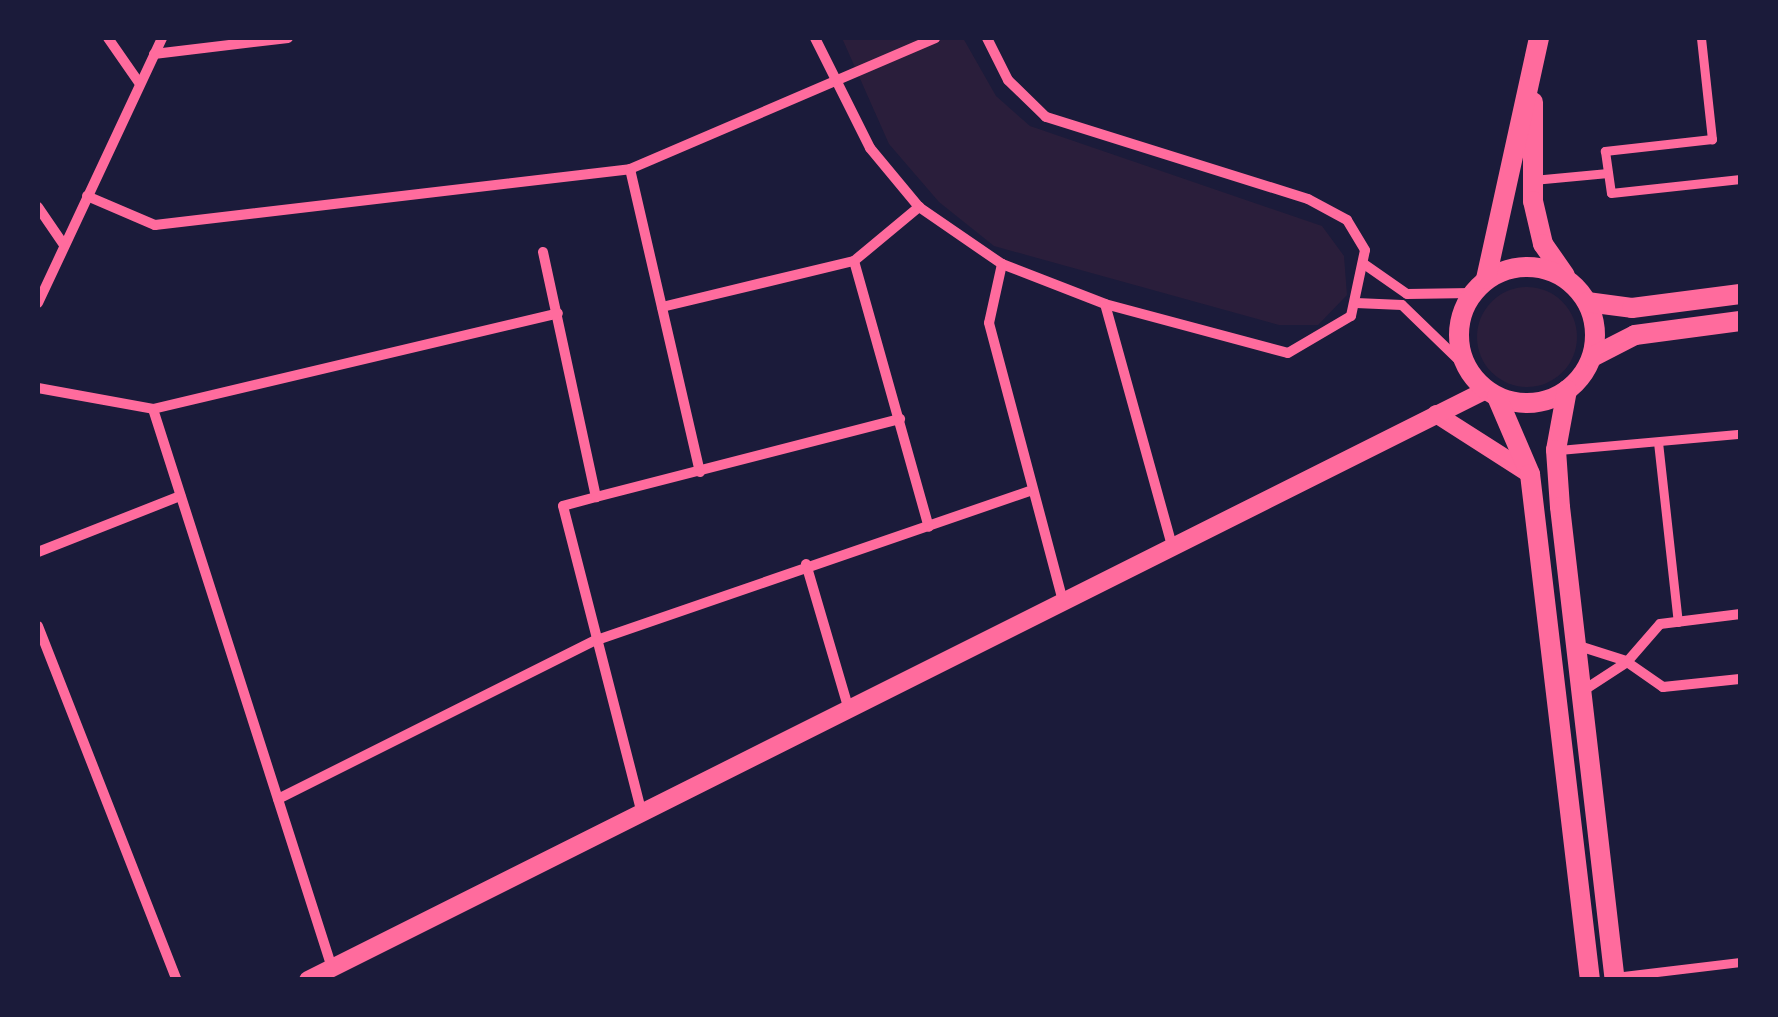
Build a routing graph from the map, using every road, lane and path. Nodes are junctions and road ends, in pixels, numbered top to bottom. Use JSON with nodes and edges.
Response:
{"nodes":[{"id":1,"x":108,"y":38,"type":"edge"},
{"id":2,"x":162,"y":38,"type":"edge"},
{"id":3,"x":288,"y":38,"type":"edge"},
{"id":4,"x":815,"y":38,"type":"edge"},
{"id":5,"x":936,"y":38,"type":"edge"},
{"id":6,"x":987,"y":38,"type":"edge"},
{"id":7,"x":1539,"y":38,"type":"edge"},
{"id":8,"x":1701,"y":38,"type":"edge"},
{"id":9,"x":154,"y":54,"type":"junction"},
{"id":10,"x":1533,"y":65,"type":"junction"},
{"id":11,"x":833,"y":80,"type":"junction"},
{"id":12,"x":140,"y":84,"type":"junction"},
{"id":13,"x":630,"y":169,"type":"junction"},
{"id":14,"x":1608,"y":173,"type":"junction"},
{"id":15,"x":1740,"y":179,"type":"edge"},
{"id":16,"x":1533,"y":180,"type":"junction"},
{"id":17,"x":88,"y":196,"type":"junction"},
{"id":18,"x":38,"y":207,"type":"edge"},
{"id":19,"x":919,"y":207,"type":"junction"},
{"id":20,"x":64,"y":246,"type":"junction"},
{"id":21,"x":543,"y":252,"type":"dead end"},
{"id":22,"x":854,"y":261,"type":"junction"},
{"id":23,"x":1002,"y":264,"type":"junction"},
{"id":24,"x":1364,"y":264,"type":"junction"},
{"id":25,"x":1568,"y":280,"type":"junction"},
{"id":26,"x":1479,"y":286,"type":"junction"},
{"id":27,"x":1740,"y":294,"type":"edge"},
{"id":28,"x":1588,"y":302,"type":"junction"},
{"id":29,"x":38,"y":303,"type":"edge"},
{"id":30,"x":1356,"y":303,"type":"junction"},
{"id":31,"x":1105,"y":304,"type":"junction"},
{"id":32,"x":662,"y":307,"type":"junction"},
{"id":33,"x":558,"y":313,"type":"junction"},
{"id":34,"x":1740,"y":321,"type":"edge"},
{"id":35,"x":1592,"y":357,"type":"junction"},
{"id":36,"x":1466,"y":367,"type":"junction"},
{"id":37,"x":38,"y":388,"type":"edge"},
{"id":38,"x":1567,"y":390,"type":"junction"},
{"id":39,"x":1491,"y":393,"type":"junction"},
{"id":40,"x":153,"y":409,"type":"junction"},
{"id":41,"x":1436,"y":414,"type":"junction"},
{"id":42,"x":900,"y":419,"type":"junction"},
{"id":43,"x":1740,"y":434,"type":"edge"},
{"id":44,"x":1658,"y":442,"type":"junction"},
{"id":45,"x":1556,"y":450,"type":"junction"},
{"id":46,"x":700,"y":472,"type":"junction"},
{"id":47,"x":1530,"y":474,"type":"junction"},
{"id":48,"x":1029,"y":491,"type":"junction"},
{"id":49,"x":180,"y":496,"type":"junction"},
{"id":50,"x":596,"y":497,"type":"junction"},
{"id":51,"x":930,"y":527,"type":"junction"},
{"id":52,"x":1172,"y":546,"type":"junction"},
{"id":53,"x":38,"y":552,"type":"edge"},
{"id":54,"x":806,"y":564,"type":"junction"},
{"id":55,"x":1062,"y":598,"type":"junction"},
{"id":56,"x":1740,"y":614,"type":"edge"},
{"id":57,"x":1678,"y":622,"type":"junction"},
{"id":58,"x":38,"y":626,"type":"edge"},
{"id":59,"x":594,"y":641,"type":"junction"},
{"id":60,"x":1574,"y":644,"type":"junction"},
{"id":61,"x":1627,"y":662,"type":"junction"},
{"id":62,"x":1740,"y":678,"type":"edge"},
{"id":63,"x":1580,"y":693,"type":"junction"},
{"id":64,"x":848,"y":707,"type":"junction"},
{"id":65,"x":278,"y":799,"type":"junction"},
{"id":66,"x":641,"y":810,"type":"junction"},
{"id":67,"x":1740,"y":962,"type":"edge"},
{"id":68,"x":332,"y":968,"type":"junction"},
{"id":69,"x":1615,"y":978,"type":"edge"},
{"id":70,"x":178,"y":980,"type":"edge"},
{"id":71,"x":308,"y":980,"type":"edge"},
{"id":72,"x":1590,"y":980,"type":"edge"}],
"edges":[{"from":1,"to":12,"type":"street"},
{"from":2,"to":9,"type":"street"},
{"from":3,"to":9,"type":"street"},
{"from":4,"to":11,"type":"street"},
{"from":5,"to":11,"type":"street"},
{"from":6,"to":24,"type":"street"},
{"from":7,"to":10,"type":"main road"},
{"from":8,"to":14,"type":"street"},
{"from":9,"to":12,"type":"street"},
{"from":10,"to":16,"type":"main road"},
{"from":10,"to":26,"type":"main road"},
{"from":11,"to":13,"type":"street"},
{"from":11,"to":19,"type":"street"},
{"from":12,"to":17,"type":"street"},
{"from":13,"to":17,"type":"street"},
{"from":13,"to":32,"type":"street"},
{"from":14,"to":15,"type":"street"},
{"from":14,"to":16,"type":"street"},
{"from":16,"to":25,"type":"main road"},
{"from":17,"to":20,"type":"street"},
{"from":18,"to":20,"type":"street"},
{"from":19,"to":22,"type":"street"},
{"from":19,"to":23,"type":"street"},
{"from":20,"to":29,"type":"street"},
{"from":21,"to":33,"type":"street"},
{"from":22,"to":32,"type":"street"},
{"from":22,"to":42,"type":"street"},
{"from":23,"to":31,"type":"street"},
{"from":23,"to":48,"type":"street"},
{"from":24,"to":26,"type":"street"},
{"from":24,"to":30,"type":"street"},
{"from":25,"to":26,"type":"main road"},
{"from":25,"to":28,"type":"main road"},
{"from":26,"to":36,"type":"main road"},
{"from":27,"to":28,"type":"main road"},
{"from":28,"to":35,"type":"main road"},
{"from":30,"to":31,"type":"street"},
{"from":30,"to":36,"type":"street"},
{"from":31,"to":52,"type":"street"},
{"from":32,"to":46,"type":"street"},
{"from":33,"to":40,"type":"street"},
{"from":33,"to":50,"type":"street"},
{"from":34,"to":35,"type":"main road"},
{"from":35,"to":38,"type":"main road"},
{"from":36,"to":39,"type":"main road"},
{"from":37,"to":40,"type":"street"},
{"from":38,"to":39,"type":"main road"},
{"from":38,"to":45,"type":"main road"},
{"from":39,"to":41,"type":"street"},
{"from":39,"to":47,"type":"main road"},
{"from":40,"to":49,"type":"street"},
{"from":41,"to":47,"type":"street"},
{"from":41,"to":52,"type":"street"},
{"from":42,"to":46,"type":"street"},
{"from":42,"to":51,"type":"street"},
{"from":43,"to":44,"type":"street"},
{"from":44,"to":45,"type":"street"},
{"from":44,"to":57,"type":"street"},
{"from":45,"to":60,"type":"main road"},
{"from":46,"to":50,"type":"street"},
{"from":47,"to":72,"type":"main road"},
{"from":48,"to":51,"type":"street"},
{"from":48,"to":55,"type":"street"},
{"from":49,"to":53,"type":"street"},
{"from":49,"to":65,"type":"street"},
{"from":50,"to":59,"type":"street"},
{"from":51,"to":54,"type":"street"},
{"from":52,"to":55,"type":"street"},
{"from":54,"to":59,"type":"street"},
{"from":54,"to":64,"type":"street"},
{"from":55,"to":64,"type":"street"},
{"from":56,"to":57,"type":"street"},
{"from":57,"to":61,"type":"street"},
{"from":58,"to":70,"type":"street"},
{"from":59,"to":65,"type":"street"},
{"from":59,"to":66,"type":"street"},
{"from":60,"to":61,"type":"street"},
{"from":60,"to":63,"type":"main road"},
{"from":61,"to":62,"type":"street"},
{"from":61,"to":63,"type":"street"},
{"from":63,"to":69,"type":"main road"},
{"from":64,"to":66,"type":"street"},
{"from":65,"to":68,"type":"street"},
{"from":66,"to":68,"type":"street"},
{"from":67,"to":69,"type":"street"},
{"from":68,"to":71,"type":"street"}]}
